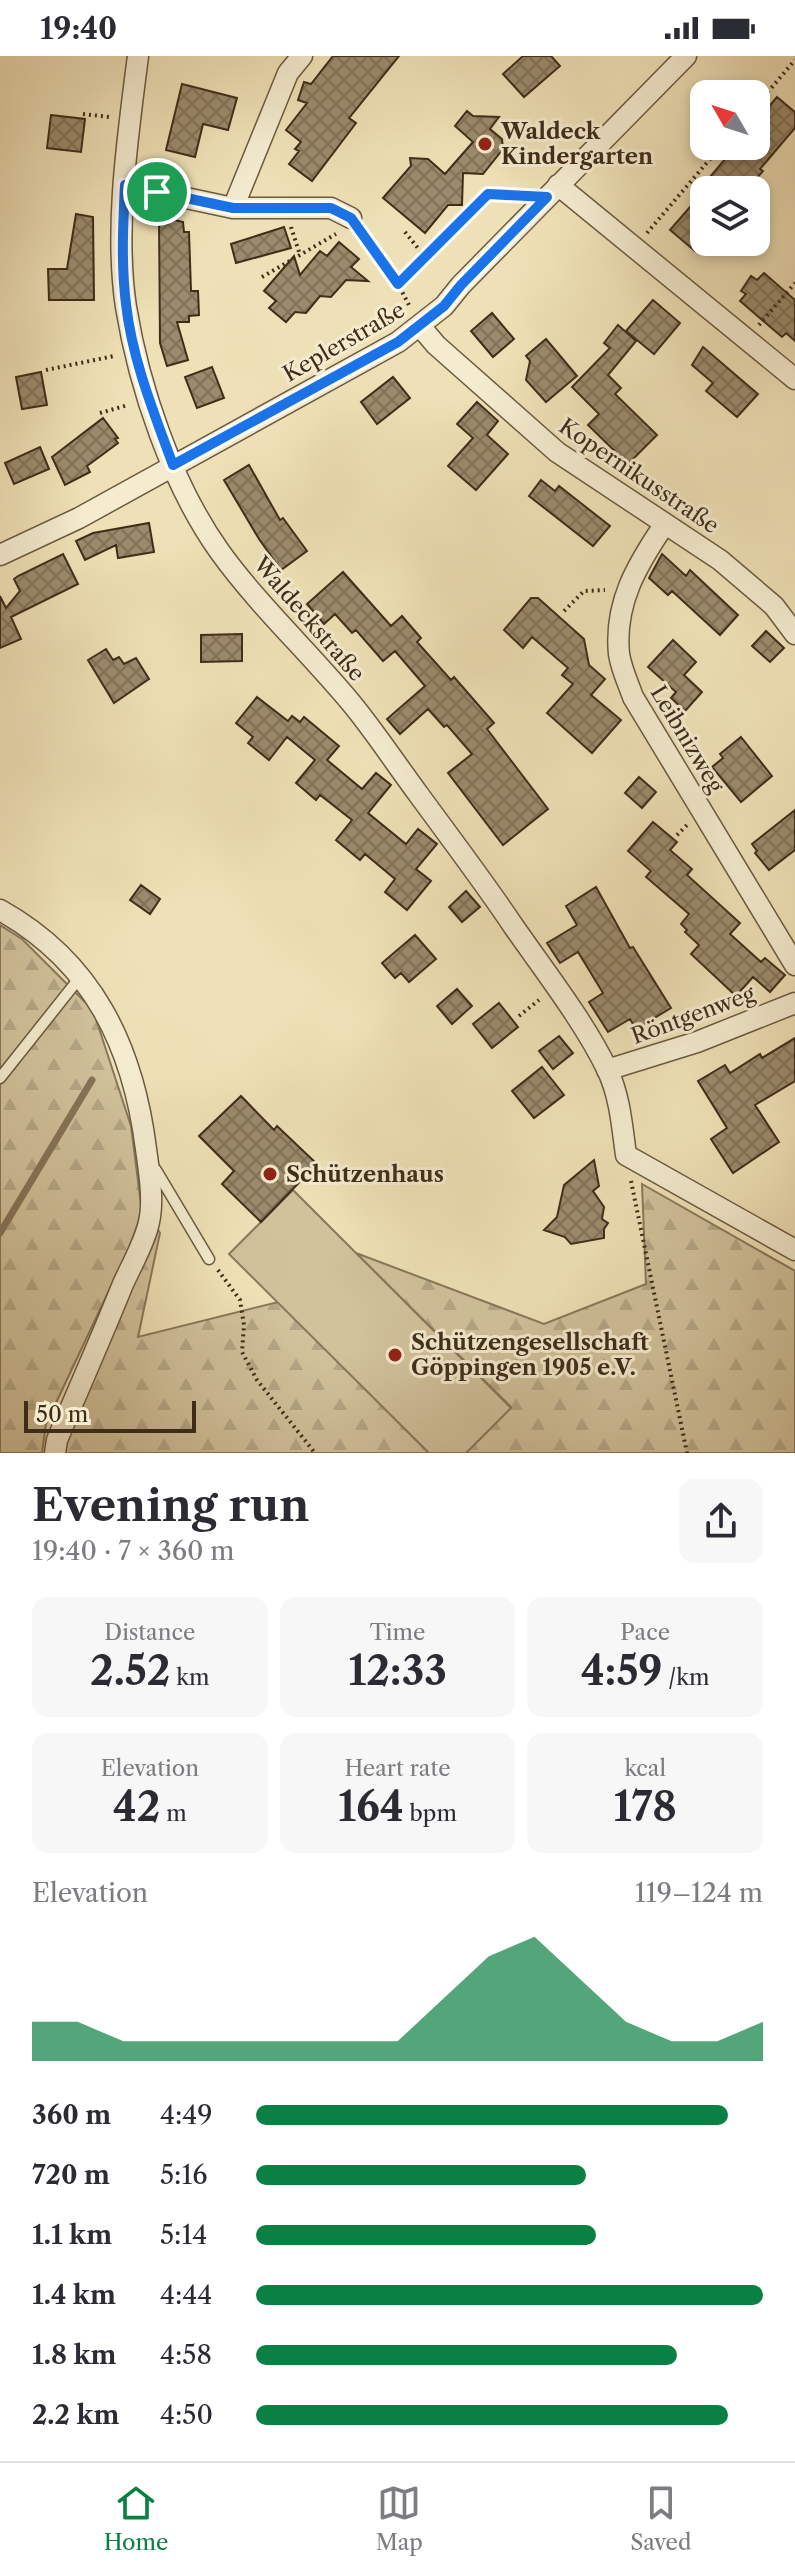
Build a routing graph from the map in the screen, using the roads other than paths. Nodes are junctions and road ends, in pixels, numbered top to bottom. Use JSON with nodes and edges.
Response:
{"nodes":[{"id":1,"x":138,"y":56,"type":"edge"},
{"id":2,"x":302,"y":56,"type":"edge"},
{"id":3,"x":686,"y":56,"type":"edge"},
{"id":4,"x":125,"y":185,"type":"junction"},
{"id":5,"x":552,"y":191,"type":"junction"},
{"id":6,"x":233,"y":208,"type":"junction"},
{"id":7,"x":353,"y":220,"type":"road end"},
{"id":8,"x":420,"y":326,"type":"junction"},
{"id":9,"x":795,"y":379,"type":"edge"},
{"id":10,"x":173,"y":465,"type":"junction"},
{"id":11,"x":664,"y":525,"type":"junction"},
{"id":12,"x":0,"y":555,"type":"edge"},
{"id":13,"x":795,"y":634,"type":"edge"},
{"id":14,"x":0,"y":910,"type":"edge"},
{"id":15,"x":795,"y":965,"type":"edge"},
{"id":16,"x":81,"y":976,"type":"junction"},
{"id":17,"x":795,"y":1003,"type":"edge"},
{"id":18,"x":607,"y":1070,"type":"junction"},
{"id":19,"x":0,"y":1078,"type":"edge"},
{"id":20,"x":142,"y":1114,"type":"junction"},
{"id":21,"x":795,"y":1250,"type":"edge"},
{"id":22,"x":209,"y":1259,"type":"road end"},
{"id":23,"x":55,"y":1453,"type":"edge"}],
"edges":[{"from":1,"to":4,"type":"street","name":"Waldeckstraße"},
{"from":2,"to":6,"type":"street"},
{"from":3,"to":5,"type":"street","name":"Keplerstraße"},
{"from":4,"to":6,"type":"street"},
{"from":4,"to":10,"type":"street","name":"Waldeckstraße"},
{"from":5,"to":8,"type":"street","name":"Keplerstraße"},
{"from":5,"to":9,"type":"street"},
{"from":6,"to":7,"type":"street"},
{"from":8,"to":10,"type":"street","name":"Keplerstraße"},
{"from":8,"to":11,"type":"street","name":"Kopernikusstraße"},
{"from":10,"to":12,"type":"street","name":"Keplerstraße"},
{"from":10,"to":18,"type":"street","name":"Waldeckstraße"},
{"from":11,"to":13,"type":"street","name":"Kopernikusstraße"},
{"from":11,"to":15,"type":"street","name":"Leibnizweg"},
{"from":14,"to":16,"type":"street"},
{"from":16,"to":19,"type":"lane"},
{"from":16,"to":20,"type":"street"},
{"from":17,"to":18,"type":"street","name":"Röntgenweg"},
{"from":18,"to":21,"type":"street","name":"Waldeckstraße"},
{"from":20,"to":22,"type":"lane"},
{"from":20,"to":23,"type":"street"}]}
